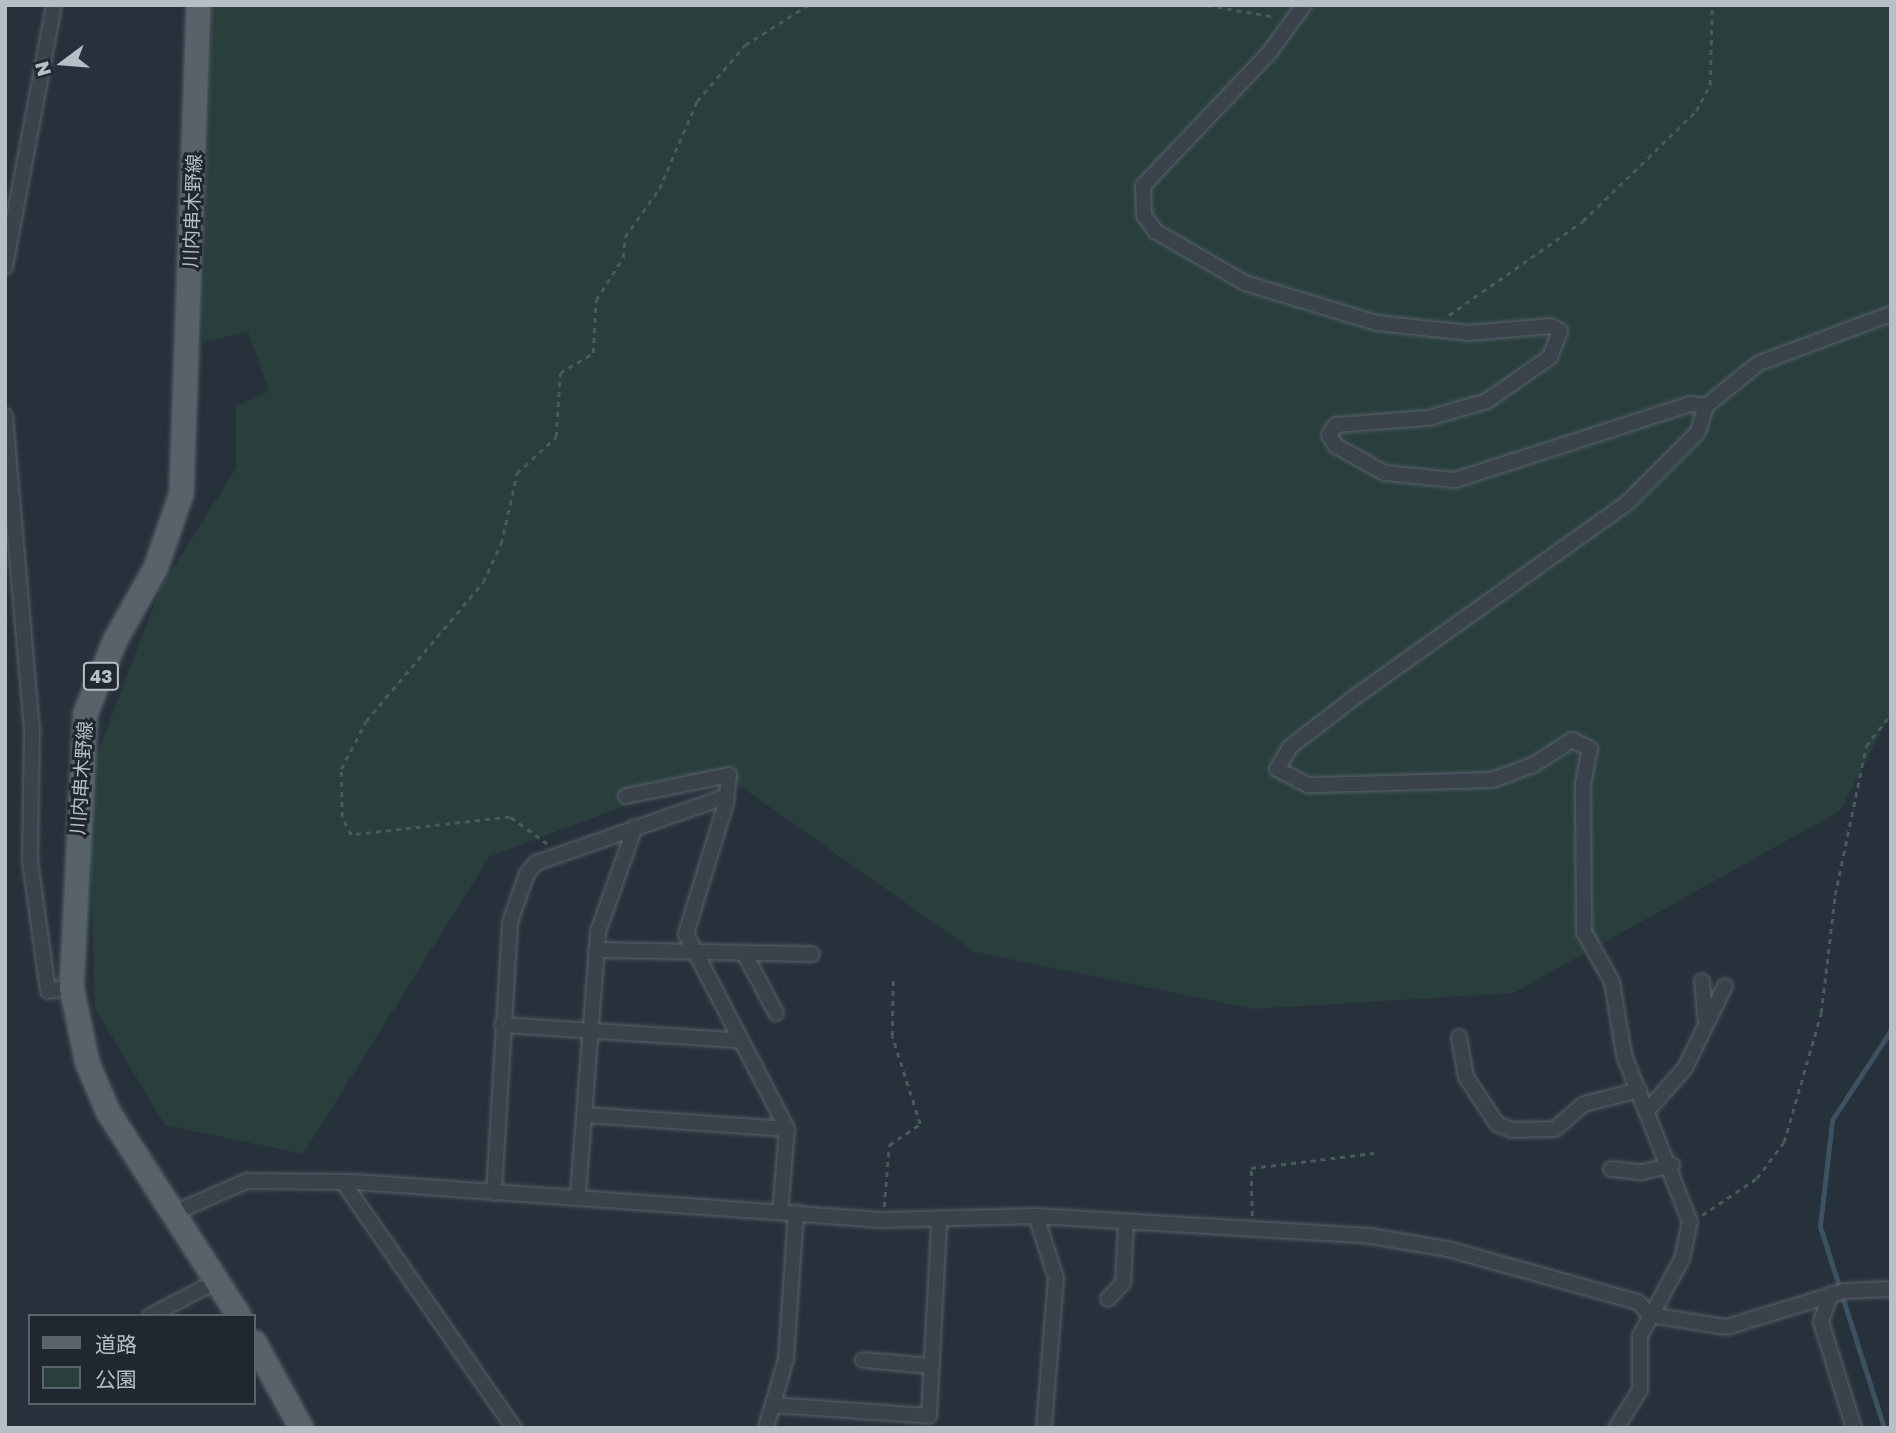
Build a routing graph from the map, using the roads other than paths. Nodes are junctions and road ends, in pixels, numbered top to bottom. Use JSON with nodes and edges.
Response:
{"nodes":[{"id":1,"x":54,"y":5,"type":"edge"},
{"id":2,"x":198,"y":5,"type":"edge"},
{"id":3,"x":1304,"y":5,"type":"edge"},
{"id":4,"x":5,"y":267,"type":"edge"},
{"id":5,"x":1891,"y":314,"type":"edge"},
{"id":6,"x":1706,"y":406,"type":"junction"},
{"id":7,"x":5,"y":416,"type":"edge"},
{"id":8,"x":626,"y":796,"type":"dead end"},
{"id":9,"x":726,"y":803,"type":"junction"},
{"id":10,"x":635,"y":827,"type":"junction"},
{"id":11,"x":596,"y":950,"type":"junction"},
{"id":12,"x":744,"y":953,"type":"junction"},
{"id":13,"x":812,"y":954,"type":"dead end"},
{"id":14,"x":692,"y":956,"type":"junction"},
{"id":15,"x":1702,"y":981,"type":"dead end"},
{"id":16,"x":1725,"y":986,"type":"dead end"},
{"id":17,"x":71,"y":988,"type":"junction"},
{"id":18,"x":776,"y":1013,"type":"dead end"},
{"id":19,"x":1705,"y":1019,"type":"junction"},
{"id":20,"x":502,"y":1025,"type":"junction"},
{"id":21,"x":590,"y":1033,"type":"junction"},
{"id":22,"x":1459,"y":1037,"type":"dead end"},
{"id":23,"x":737,"y":1040,"type":"junction"},
{"id":24,"x":1639,"y":1090,"type":"junction"},
{"id":25,"x":1648,"y":1110,"type":"junction"},
{"id":26,"x":586,"y":1115,"type":"junction"},
{"id":27,"x":787,"y":1129,"type":"junction"},
{"id":28,"x":1672,"y":1165,"type":"junction"},
{"id":29,"x":1611,"y":1169,"type":"dead end"},
{"id":30,"x":343,"y":1182,"type":"junction"},
{"id":31,"x":494,"y":1192,"type":"junction"},
{"id":32,"x":578,"y":1194,"type":"junction"},
{"id":33,"x":176,"y":1212,"type":"junction"},
{"id":34,"x":780,"y":1212,"type":"junction"},
{"id":35,"x":796,"y":1212,"type":"junction"},
{"id":36,"x":1035,"y":1216,"type":"junction"},
{"id":37,"x":939,"y":1222,"type":"junction"},
{"id":38,"x":1125,"y":1222,"type":"junction"},
{"id":39,"x":219,"y":1280,"type":"junction"},
{"id":40,"x":1891,"y":1289,"type":"edge"},
{"id":41,"x":1831,"y":1294,"type":"junction"},
{"id":42,"x":1108,"y":1299,"type":"dead end"},
{"id":43,"x":154,"y":1314,"type":"edge"},
{"id":44,"x":238,"y":1314,"type":"edge"},
{"id":45,"x":1650,"y":1315,"type":"junction"},
{"id":46,"x":256,"y":1346,"type":"edge"},
{"id":47,"x":863,"y":1360,"type":"dead end"},
{"id":48,"x":931,"y":1366,"type":"junction"},
{"id":49,"x":773,"y":1405,"type":"junction"},
{"id":50,"x":301,"y":1428,"type":"edge"},
{"id":51,"x":514,"y":1428,"type":"edge"},
{"id":52,"x":766,"y":1428,"type":"edge"},
{"id":53,"x":1044,"y":1428,"type":"edge"},
{"id":54,"x":1616,"y":1428,"type":"edge"},
{"id":55,"x":1854,"y":1428,"type":"edge"}],
"edges":[{"from":1,"to":4,"type":"street"},
{"from":2,"to":17,"type":"main road","name":"川内串木野線","number":"43"},
{"from":3,"to":6,"type":"street"},
{"from":5,"to":6,"type":"street"},
{"from":6,"to":24,"type":"street"},
{"from":7,"to":17,"type":"street"},
{"from":8,"to":9,"type":"street"},
{"from":9,"to":10,"type":"street"},
{"from":9,"to":14,"type":"street"},
{"from":10,"to":11,"type":"street"},
{"from":10,"to":20,"type":"street"},
{"from":11,"to":14,"type":"street"},
{"from":11,"to":21,"type":"street"},
{"from":12,"to":13,"type":"street"},
{"from":12,"to":14,"type":"street"},
{"from":12,"to":18,"type":"street"},
{"from":14,"to":23,"type":"street"},
{"from":15,"to":19,"type":"street"},
{"from":16,"to":19,"type":"street"},
{"from":17,"to":33,"type":"main road","name":"川内串木野線","number":"43"},
{"from":19,"to":25,"type":"street"},
{"from":20,"to":21,"type":"street"},
{"from":20,"to":31,"type":"street"},
{"from":21,"to":23,"type":"street"},
{"from":21,"to":26,"type":"street"},
{"from":22,"to":24,"type":"street"},
{"from":23,"to":27,"type":"street"},
{"from":24,"to":25,"type":"street"},
{"from":25,"to":28,"type":"street"},
{"from":26,"to":27,"type":"street"},
{"from":26,"to":32,"type":"street"},
{"from":27,"to":34,"type":"street"},
{"from":28,"to":29,"type":"street"},
{"from":28,"to":45,"type":"street"},
{"from":30,"to":31,"type":"street"},
{"from":30,"to":33,"type":"street"},
{"from":30,"to":51,"type":"street"},
{"from":31,"to":32,"type":"street"},
{"from":32,"to":34,"type":"street"},
{"from":33,"to":39,"type":"main road","name":"川内串木野線","number":"43"},
{"from":34,"to":35,"type":"street"},
{"from":35,"to":37,"type":"street"},
{"from":35,"to":49,"type":"street"},
{"from":36,"to":37,"type":"street"},
{"from":36,"to":38,"type":"street"},
{"from":36,"to":53,"type":"street"},
{"from":37,"to":48,"type":"street"},
{"from":38,"to":42,"type":"street"},
{"from":38,"to":45,"type":"street"},
{"from":39,"to":43,"type":"street"},
{"from":39,"to":44,"type":"main road","name":"川内串木野線","number":"43"},
{"from":40,"to":41,"type":"street"},
{"from":41,"to":45,"type":"street"},
{"from":41,"to":55,"type":"street"},
{"from":45,"to":54,"type":"street"},
{"from":46,"to":50,"type":"main road"},
{"from":47,"to":48,"type":"street"},
{"from":48,"to":49,"type":"street"},
{"from":49,"to":52,"type":"street"}]}
